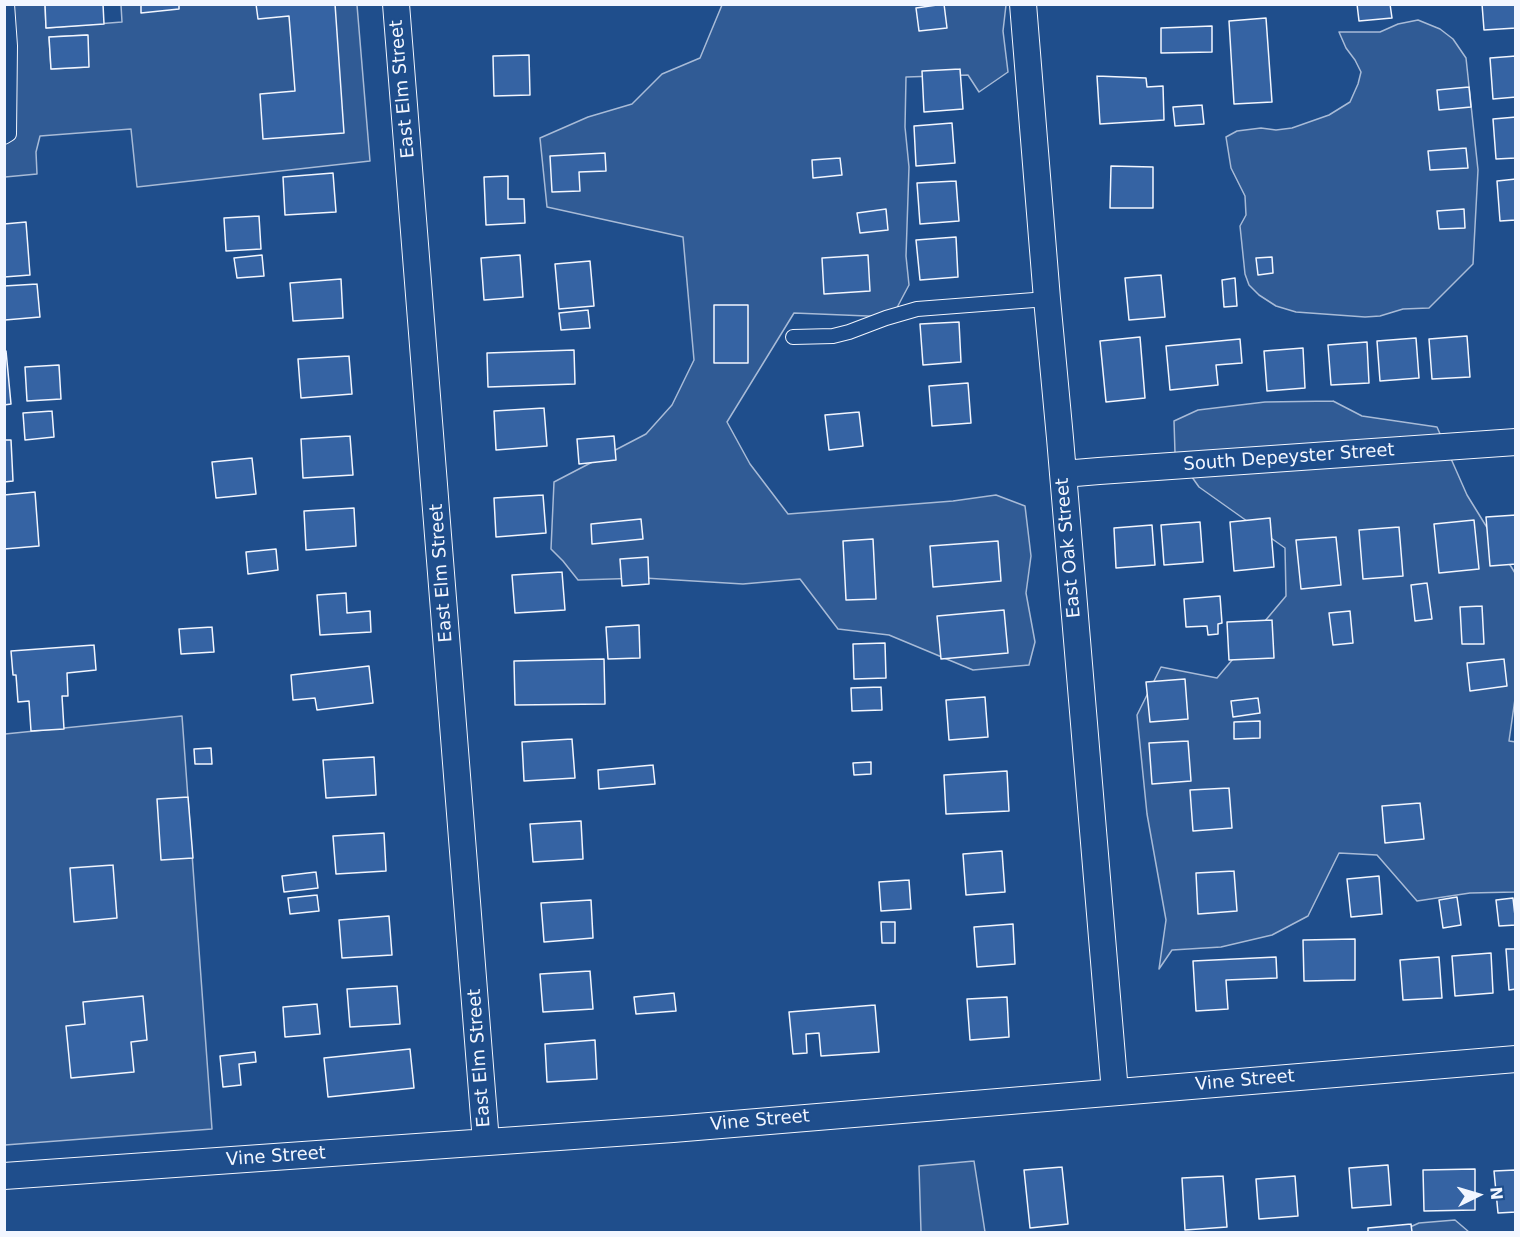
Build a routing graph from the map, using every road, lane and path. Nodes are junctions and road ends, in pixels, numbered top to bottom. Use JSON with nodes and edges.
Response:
{"nodes":[{"id":1,"x":7,"y":4,"type":"edge"},
{"id":2,"x":396,"y":4,"type":"edge"},
{"id":3,"x":1023,"y":4,"type":"edge"},
{"id":4,"x":7,"y":135,"type":"edge"},
{"id":5,"x":1047,"y":299,"type":"junction"},
{"id":6,"x":793,"y":337,"type":"dead end"},
{"id":7,"x":1515,"y":442,"type":"edge"},
{"id":8,"x":1063,"y":474,"type":"junction"},
{"id":9,"x":1515,"y":1059,"type":"edge"},
{"id":10,"x":1115,"y":1092,"type":"junction"},
{"id":11,"x":486,"y":1142,"type":"junction"},
{"id":12,"x":4,"y":1176,"type":"edge"}],
"edges":[{"from":1,"to":4,"type":"lane"},
{"from":2,"to":11,"type":"street","name":"East Elm Street"},
{"from":3,"to":5,"type":"street","name":"East Oak Street"},
{"from":5,"to":6,"type":"lane"},
{"from":5,"to":8,"type":"street","name":"East Oak Street"},
{"from":7,"to":8,"type":"street","name":"South Depeyster Street"},
{"from":8,"to":10,"type":"street","name":"East Oak Street"},
{"from":9,"to":10,"type":"street","name":"Vine Street"},
{"from":10,"to":11,"type":"street","name":"Vine Street"},
{"from":11,"to":12,"type":"street","name":"Vine Street"}]}
